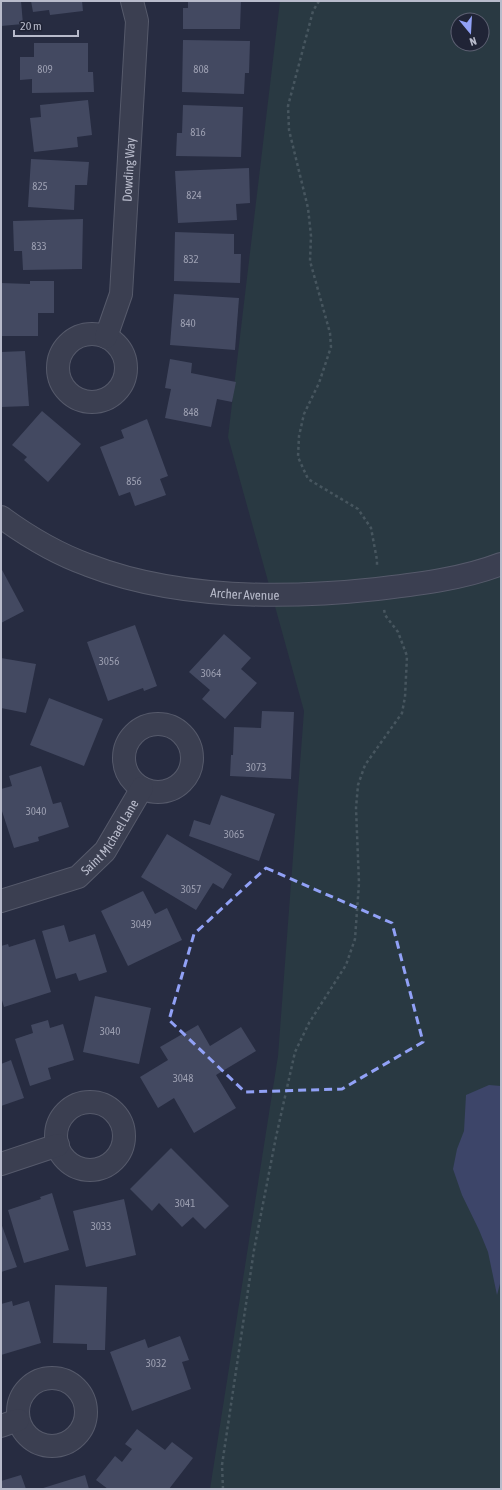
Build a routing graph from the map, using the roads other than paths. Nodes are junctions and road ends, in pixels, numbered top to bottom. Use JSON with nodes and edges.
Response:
{"nodes":[{"id":1,"x":132,"y":1,"type":"edge"},
{"id":2,"x":106,"y":337,"type":"dead end"},
{"id":3,"x":1,"y":517,"type":"edge"},
{"id":4,"x":501,"y":564,"type":"edge"},
{"id":5,"x":142,"y":788,"type":"dead end"},
{"id":6,"x":1,"y":901,"type":"edge"},
{"id":7,"x":58,"y":1145,"type":"dead end"},
{"id":8,"x":1,"y":1164,"type":"edge"}],
"edges":[{"from":1,"to":2,"type":"street","name":"Dowding Way"},
{"from":3,"to":4,"type":"street","name":"Archer Avenue"},
{"from":5,"to":6,"type":"street","name":"Saint Michael Lane"},
{"from":7,"to":8,"type":"street"}]}
